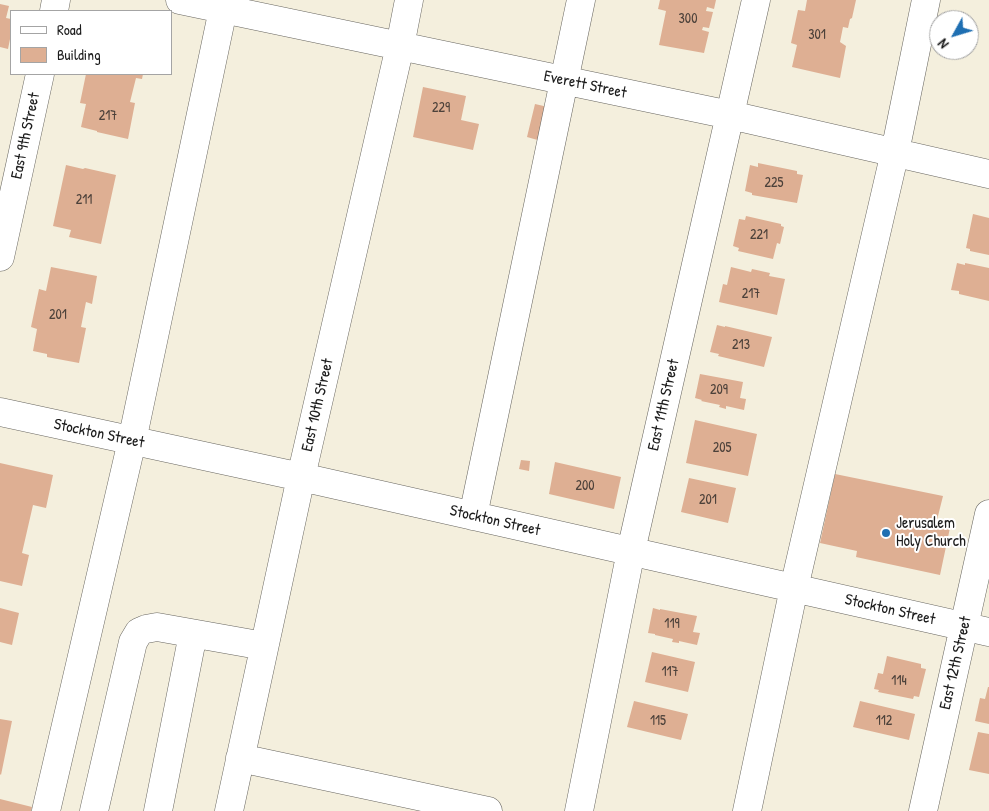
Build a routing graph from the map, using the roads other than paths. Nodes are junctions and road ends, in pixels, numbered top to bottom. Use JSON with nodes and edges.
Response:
{"nodes":[{"id":1,"x":180,"y":0,"type":"edge"},
{"id":2,"x":409,"y":0,"type":"edge"},
{"id":3,"x":581,"y":0,"type":"edge"},
{"id":4,"x":756,"y":0,"type":"edge"},
{"id":5,"x":926,"y":0,"type":"edge"},
{"id":6,"x":224,"y":4,"type":"edge"},
{"id":7,"x":400,"y":46,"type":"junction"},
{"id":8,"x":40,"y":75,"type":"edge"},
{"id":9,"x":564,"y":80,"type":"junction"},
{"id":10,"x":730,"y":115,"type":"junction"},
{"id":11,"x":895,"y":152,"type":"junction"},
{"id":12,"x":989,"y":174,"type":"edge"},
{"id":13,"x":0,"y":257,"type":"edge"},
{"id":14,"x":0,"y":412,"type":"edge"},
{"id":15,"x":132,"y":441,"type":"junction"},
{"id":16,"x":301,"y":477,"type":"junction"},
{"id":17,"x":989,"y":514,"type":"edge"},
{"id":18,"x":473,"y":516,"type":"junction"},
{"id":19,"x":631,"y":551,"type":"junction"},
{"id":20,"x":794,"y":588,"type":"junction"},
{"id":21,"x":977,"y":629,"type":"edge"},
{"id":22,"x":193,"y":634,"type":"junction"},
{"id":23,"x":264,"y":646,"type":"junction"},
{"id":24,"x":240,"y":758,"type":"junction"},
{"id":25,"x":46,"y":811,"type":"edge"},
{"id":26,"x":94,"y":811,"type":"edge"},
{"id":27,"x":158,"y":811,"type":"edge"},
{"id":28,"x":229,"y":811,"type":"edge"},
{"id":29,"x":488,"y":811,"type":"edge"},
{"id":30,"x":579,"y":811,"type":"edge"},
{"id":31,"x":747,"y":811,"type":"edge"},
{"id":32,"x":923,"y":811,"type":"edge"}],
"edges":[{"from":1,"to":6,"type":"street","name":"Everett Street"},
{"from":2,"to":7,"type":"street","name":"East 10th Street"},
{"from":3,"to":9,"type":"street"},
{"from":4,"to":10,"type":"street","name":"East 11th Street"},
{"from":5,"to":11,"type":"street"},
{"from":6,"to":7,"type":"street","name":"Everett Street"},
{"from":6,"to":15,"type":"street"},
{"from":7,"to":9,"type":"street","name":"Everett Street"},
{"from":7,"to":16,"type":"street","name":"East 10th Street"},
{"from":8,"to":13,"type":"street","name":"East 9th Street"},
{"from":9,"to":10,"type":"street","name":"Everett Street"},
{"from":9,"to":18,"type":"street"},
{"from":10,"to":11,"type":"street","name":"Everett Street"},
{"from":10,"to":19,"type":"street","name":"East 11th Street"},
{"from":11,"to":12,"type":"street","name":"Everett Street"},
{"from":11,"to":20,"type":"street"},
{"from":14,"to":15,"type":"street","name":"Stockton Street"},
{"from":15,"to":16,"type":"street","name":"Stockton Street"},
{"from":15,"to":25,"type":"street"},
{"from":16,"to":18,"type":"street","name":"Stockton Street"},
{"from":16,"to":23,"type":"street","name":"East 10th Street"},
{"from":17,"to":21,"type":"street","name":"East 12th Street"},
{"from":18,"to":19,"type":"street","name":"Stockton Street"},
{"from":19,"to":20,"type":"street","name":"Stockton Street"},
{"from":19,"to":30,"type":"street","name":"East 11th Street"},
{"from":20,"to":21,"type":"street","name":"Stockton Street"},
{"from":20,"to":31,"type":"street"},
{"from":21,"to":32,"type":"street","name":"East 12th Street"},
{"from":22,"to":23,"type":"street"},
{"from":22,"to":26,"type":"street"},
{"from":22,"to":27,"type":"street"},
{"from":23,"to":24,"type":"street","name":"East 10th Street"},
{"from":24,"to":28,"type":"street","name":"East 10th Street"},
{"from":24,"to":29,"type":"street"}]}
